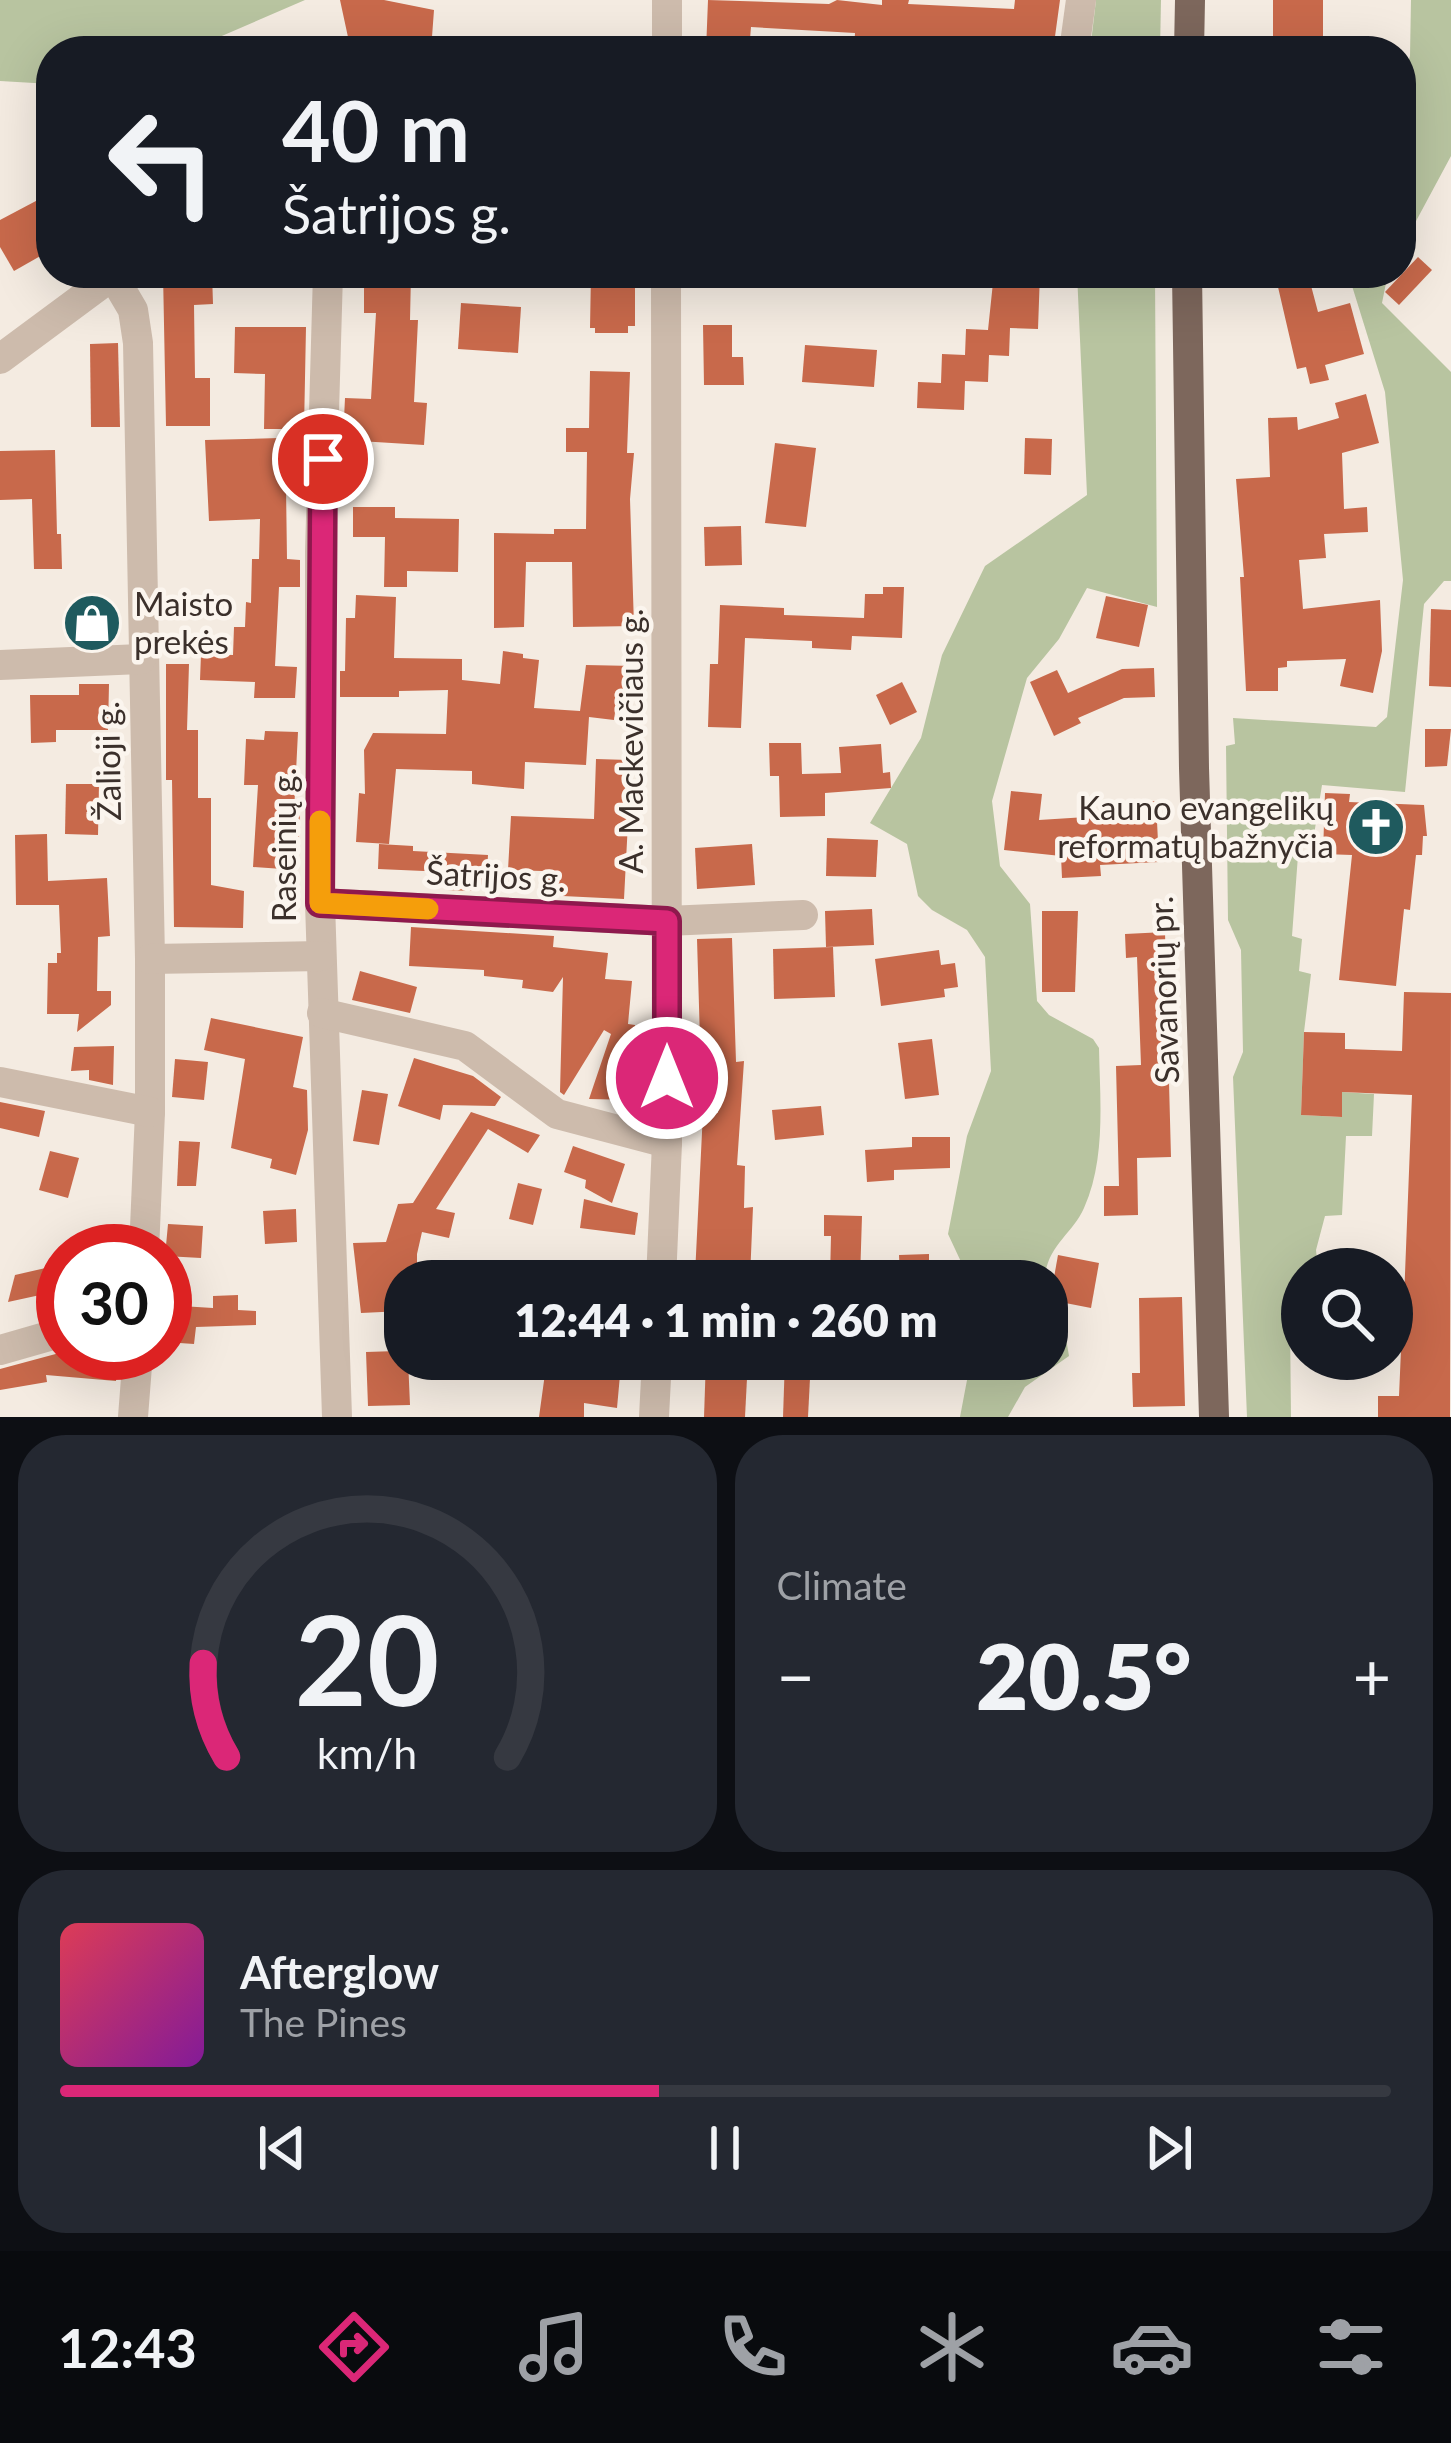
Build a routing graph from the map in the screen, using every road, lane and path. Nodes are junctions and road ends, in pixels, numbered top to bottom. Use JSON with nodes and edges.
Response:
{"nodes":[{"id":1,"x":667,"y":0,"type":"edge"},
{"id":2,"x":1081,"y":0,"type":"edge"},
{"id":3,"x":1190,"y":0,"type":"edge"},
{"id":4,"x":667,"y":36,"type":"edge"},
{"id":5,"x":1076,"y":36,"type":"edge"},
{"id":6,"x":1189,"y":36,"type":"edge"},
{"id":7,"x":94,"y":288,"type":"edge"},
{"id":8,"x":122,"y":288,"type":"edge"},
{"id":9,"x":328,"y":288,"type":"edge"},
{"id":10,"x":666,"y":288,"type":"edge"},
{"id":11,"x":1187,"y":288,"type":"edge"},
{"id":12,"x":5,"y":346,"type":"edge"},
{"id":13,"x":141,"y":658,"type":"junction"},
{"id":14,"x":0,"y":665,"type":"edge"},
{"id":15,"x":320,"y":903,"type":"junction"},
{"id":16,"x":803,"y":915,"type":"dead end"},
{"id":17,"x":667,"y":921,"type":"junction"},
{"id":18,"x":321,"y":956,"type":"junction"},
{"id":19,"x":151,"y":959,"type":"junction"},
{"id":20,"x":322,"y":1012,"type":"junction"},
{"id":21,"x":0,"y":1082,"type":"edge"},
{"id":22,"x":150,"y":1112,"type":"junction"},
{"id":23,"x":667,"y":1144,"type":"junction"},
{"id":24,"x":145,"y":1224,"type":"edge"},
{"id":25,"x":662,"y":1260,"type":"edge"},
{"id":26,"x":36,"y":1340,"type":"edge"},
{"id":27,"x":0,"y":1350,"type":"edge"},
{"id":28,"x":136,"y":1380,"type":"edge"},
{"id":29,"x":656,"y":1380,"type":"edge"},
{"id":30,"x":133,"y":1417,"type":"edge"},
{"id":31,"x":337,"y":1417,"type":"edge"},
{"id":32,"x":654,"y":1417,"type":"edge"},
{"id":33,"x":1214,"y":1417,"type":"edge"}],
"edges":[{"from":1,"to":4,"type":"street"},
{"from":2,"to":5,"type":"street"},
{"from":3,"to":6,"type":"main road"},
{"from":7,"to":12,"type":"street"},
{"from":8,"to":13,"type":"street","name":"Žalioji g."},
{"from":9,"to":15,"type":"street","name":"Raseinių g."},
{"from":10,"to":17,"type":"street","name":"A. Mackevičiaus g."},
{"from":11,"to":33,"type":"main road","name":"Savanorių pr."},
{"from":13,"to":14,"type":"street"},
{"from":13,"to":19,"type":"street","name":"Žalioji g."},
{"from":15,"to":17,"type":"street","name":"Šatrijos g."},
{"from":15,"to":18,"type":"street","name":"Raseinių g."},
{"from":16,"to":17,"type":"street","name":"Šatrijos g."},
{"from":17,"to":23,"type":"street","name":"A. Mackevičiaus g."},
{"from":18,"to":19,"type":"street"},
{"from":18,"to":20,"type":"street","name":"Raseinių g."},
{"from":19,"to":22,"type":"street","name":"Žalioji g."},
{"from":20,"to":23,"type":"street"},
{"from":20,"to":31,"type":"street","name":"Raseinių g."},
{"from":21,"to":22,"type":"street"},
{"from":22,"to":24,"type":"street","name":"Žalioji g."},
{"from":23,"to":25,"type":"street","name":"A. Mackevičiaus g."},
{"from":26,"to":27,"type":"street"},
{"from":28,"to":30,"type":"street"},
{"from":29,"to":32,"type":"street"}]}
